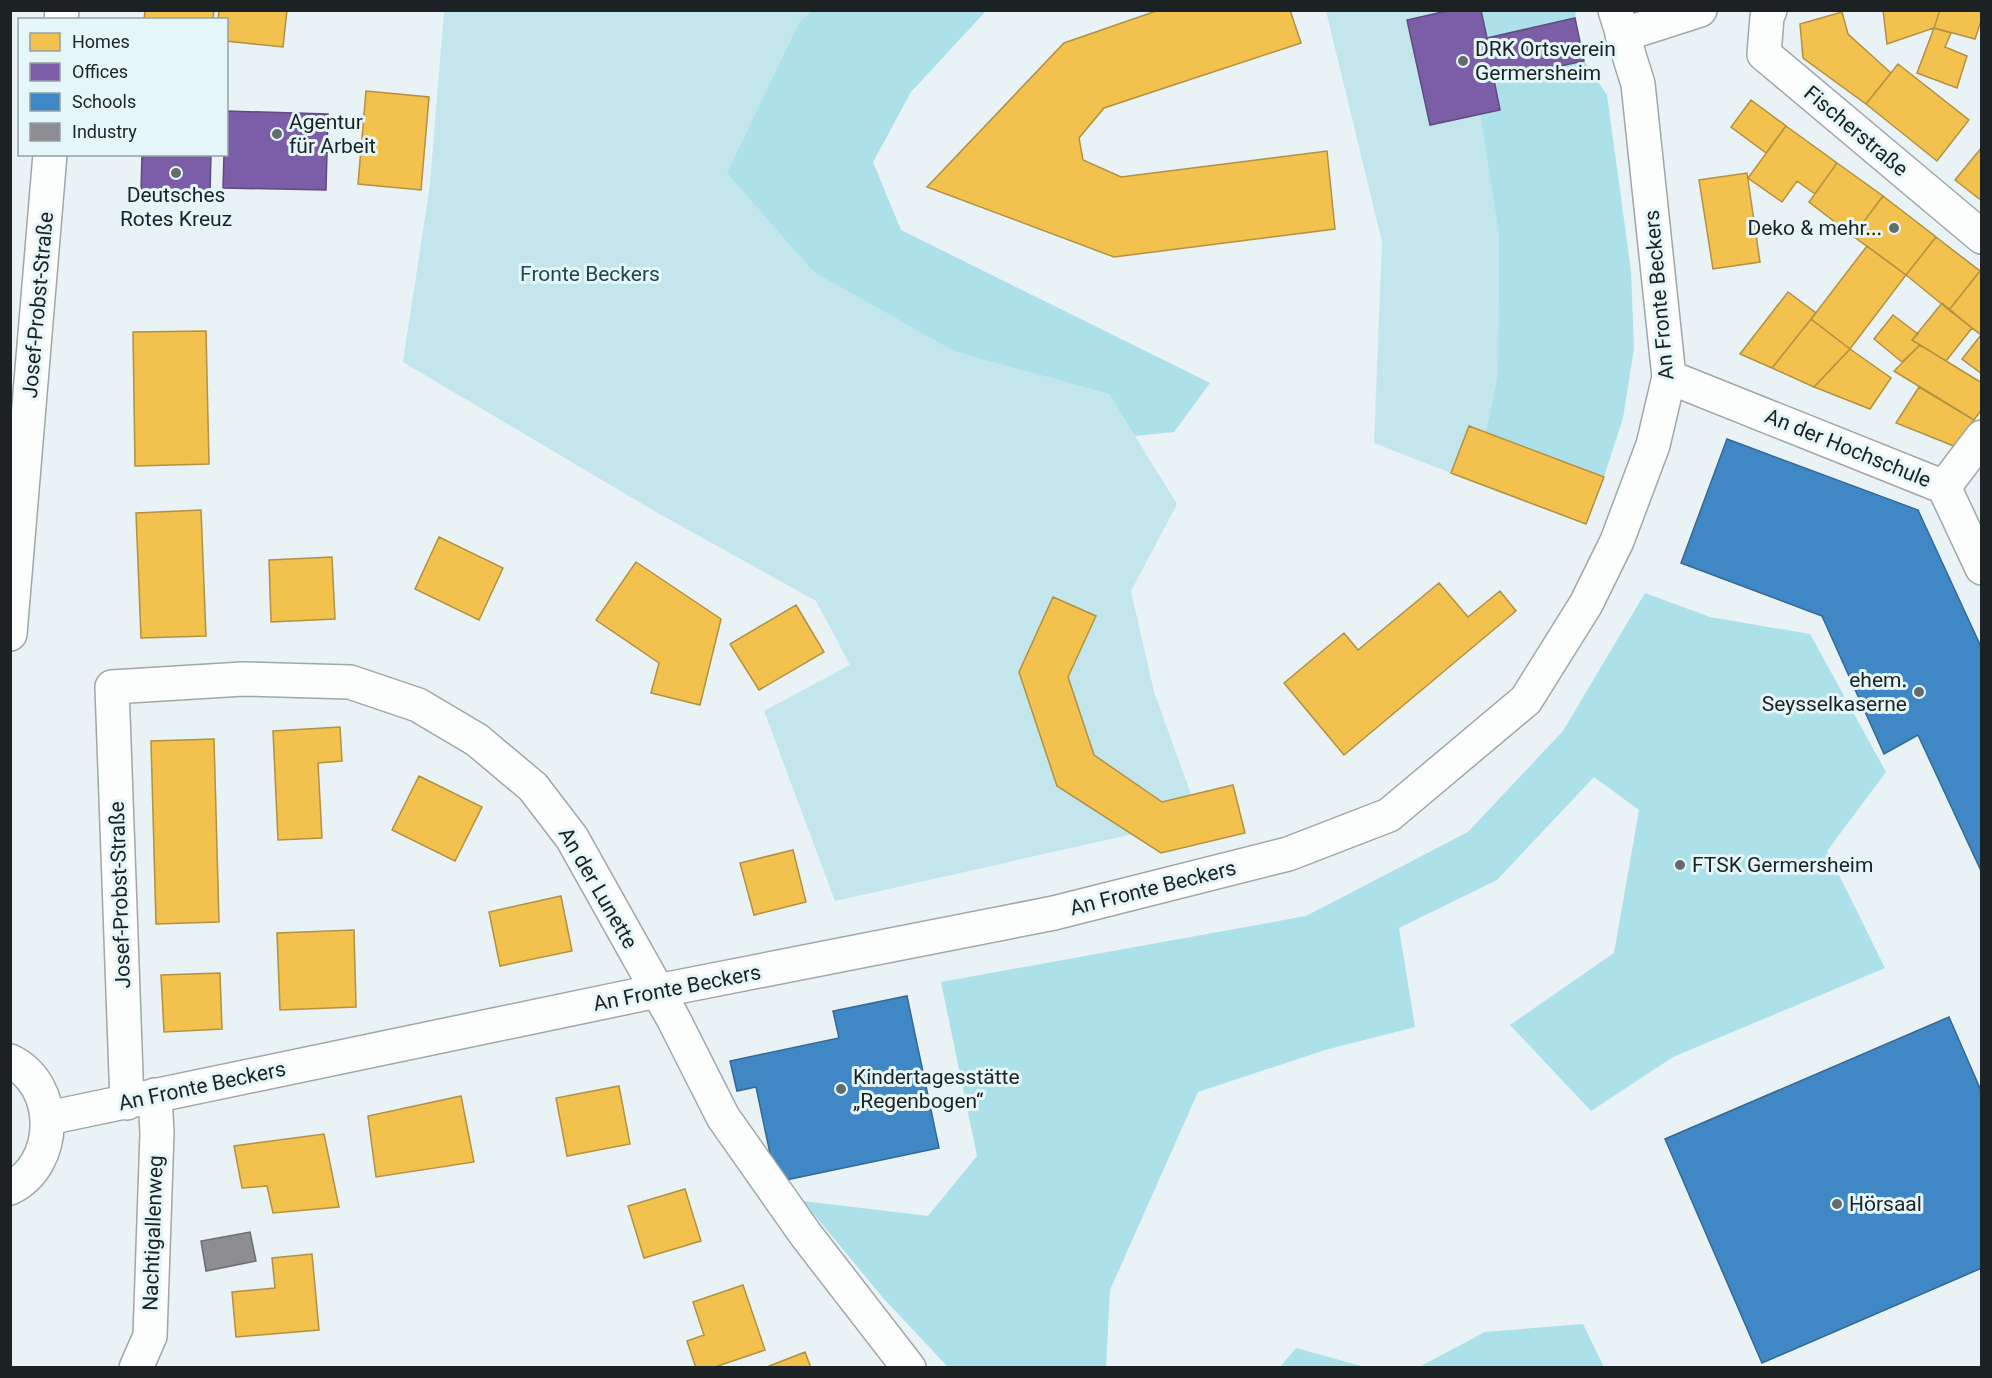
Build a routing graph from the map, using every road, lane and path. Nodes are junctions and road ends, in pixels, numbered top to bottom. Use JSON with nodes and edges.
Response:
{"nodes":[{"id":1,"x":1700,"y":10,"type":"edge"},
{"id":2,"x":1770,"y":10,"type":"edge"},
{"id":3,"x":1619,"y":22,"type":"edge"},
{"id":4,"x":50,"y":156,"type":"edge"},
{"id":5,"x":1982,"y":237,"type":"edge"},
{"id":6,"x":1669,"y":377,"type":"junction"},
{"id":7,"x":1982,"y":437,"type":"edge"},
{"id":8,"x":1944,"y":487,"type":"junction"},
{"id":9,"x":1982,"y":568,"type":"edge"},
{"id":10,"x":10,"y":634,"type":"edge"},
{"id":11,"x":112,"y":687,"type":"joint"},
{"id":12,"x":657,"y":991,"type":"junction"},
{"id":13,"x":10,"y":1060,"type":"edge"},
{"id":14,"x":141,"y":1099,"type":"junction"},
{"id":15,"x":48,"y":1118,"type":"junction"},
{"id":16,"x":10,"y":1188,"type":"edge"},
{"id":17,"x":136,"y":1368,"type":"edge"},
{"id":18,"x":909,"y":1368,"type":"edge"}],
"edges":[{"from":1,"to":3,"type":"street"},
{"from":2,"to":5,"type":"street","name":"Fischerstraße"},
{"from":3,"to":6,"type":"street","name":"An Fronte Beckers"},
{"from":4,"to":10,"type":"street","name":"Josef-Probst-Straße"},
{"from":6,"to":8,"type":"street","name":"An der Hochschule"},
{"from":6,"to":12,"type":"street","name":"An Fronte Beckers"},
{"from":7,"to":8,"type":"street"},
{"from":8,"to":9,"type":"street","name":"An der Hochschule"},
{"from":11,"to":12,"type":"street","name":"An der Lunette"},
{"from":11,"to":14,"type":"street","name":"Josef-Probst-Straße"},
{"from":12,"to":14,"type":"street","name":"An Fronte Beckers"},
{"from":12,"to":18,"type":"street","name":"An der Lunette"},
{"from":13,"to":15,"type":"street"},
{"from":14,"to":15,"type":"street","name":"An Fronte Beckers"},
{"from":14,"to":17,"type":"street","name":"Nachtigallenweg"},
{"from":15,"to":16,"type":"street"}]}
